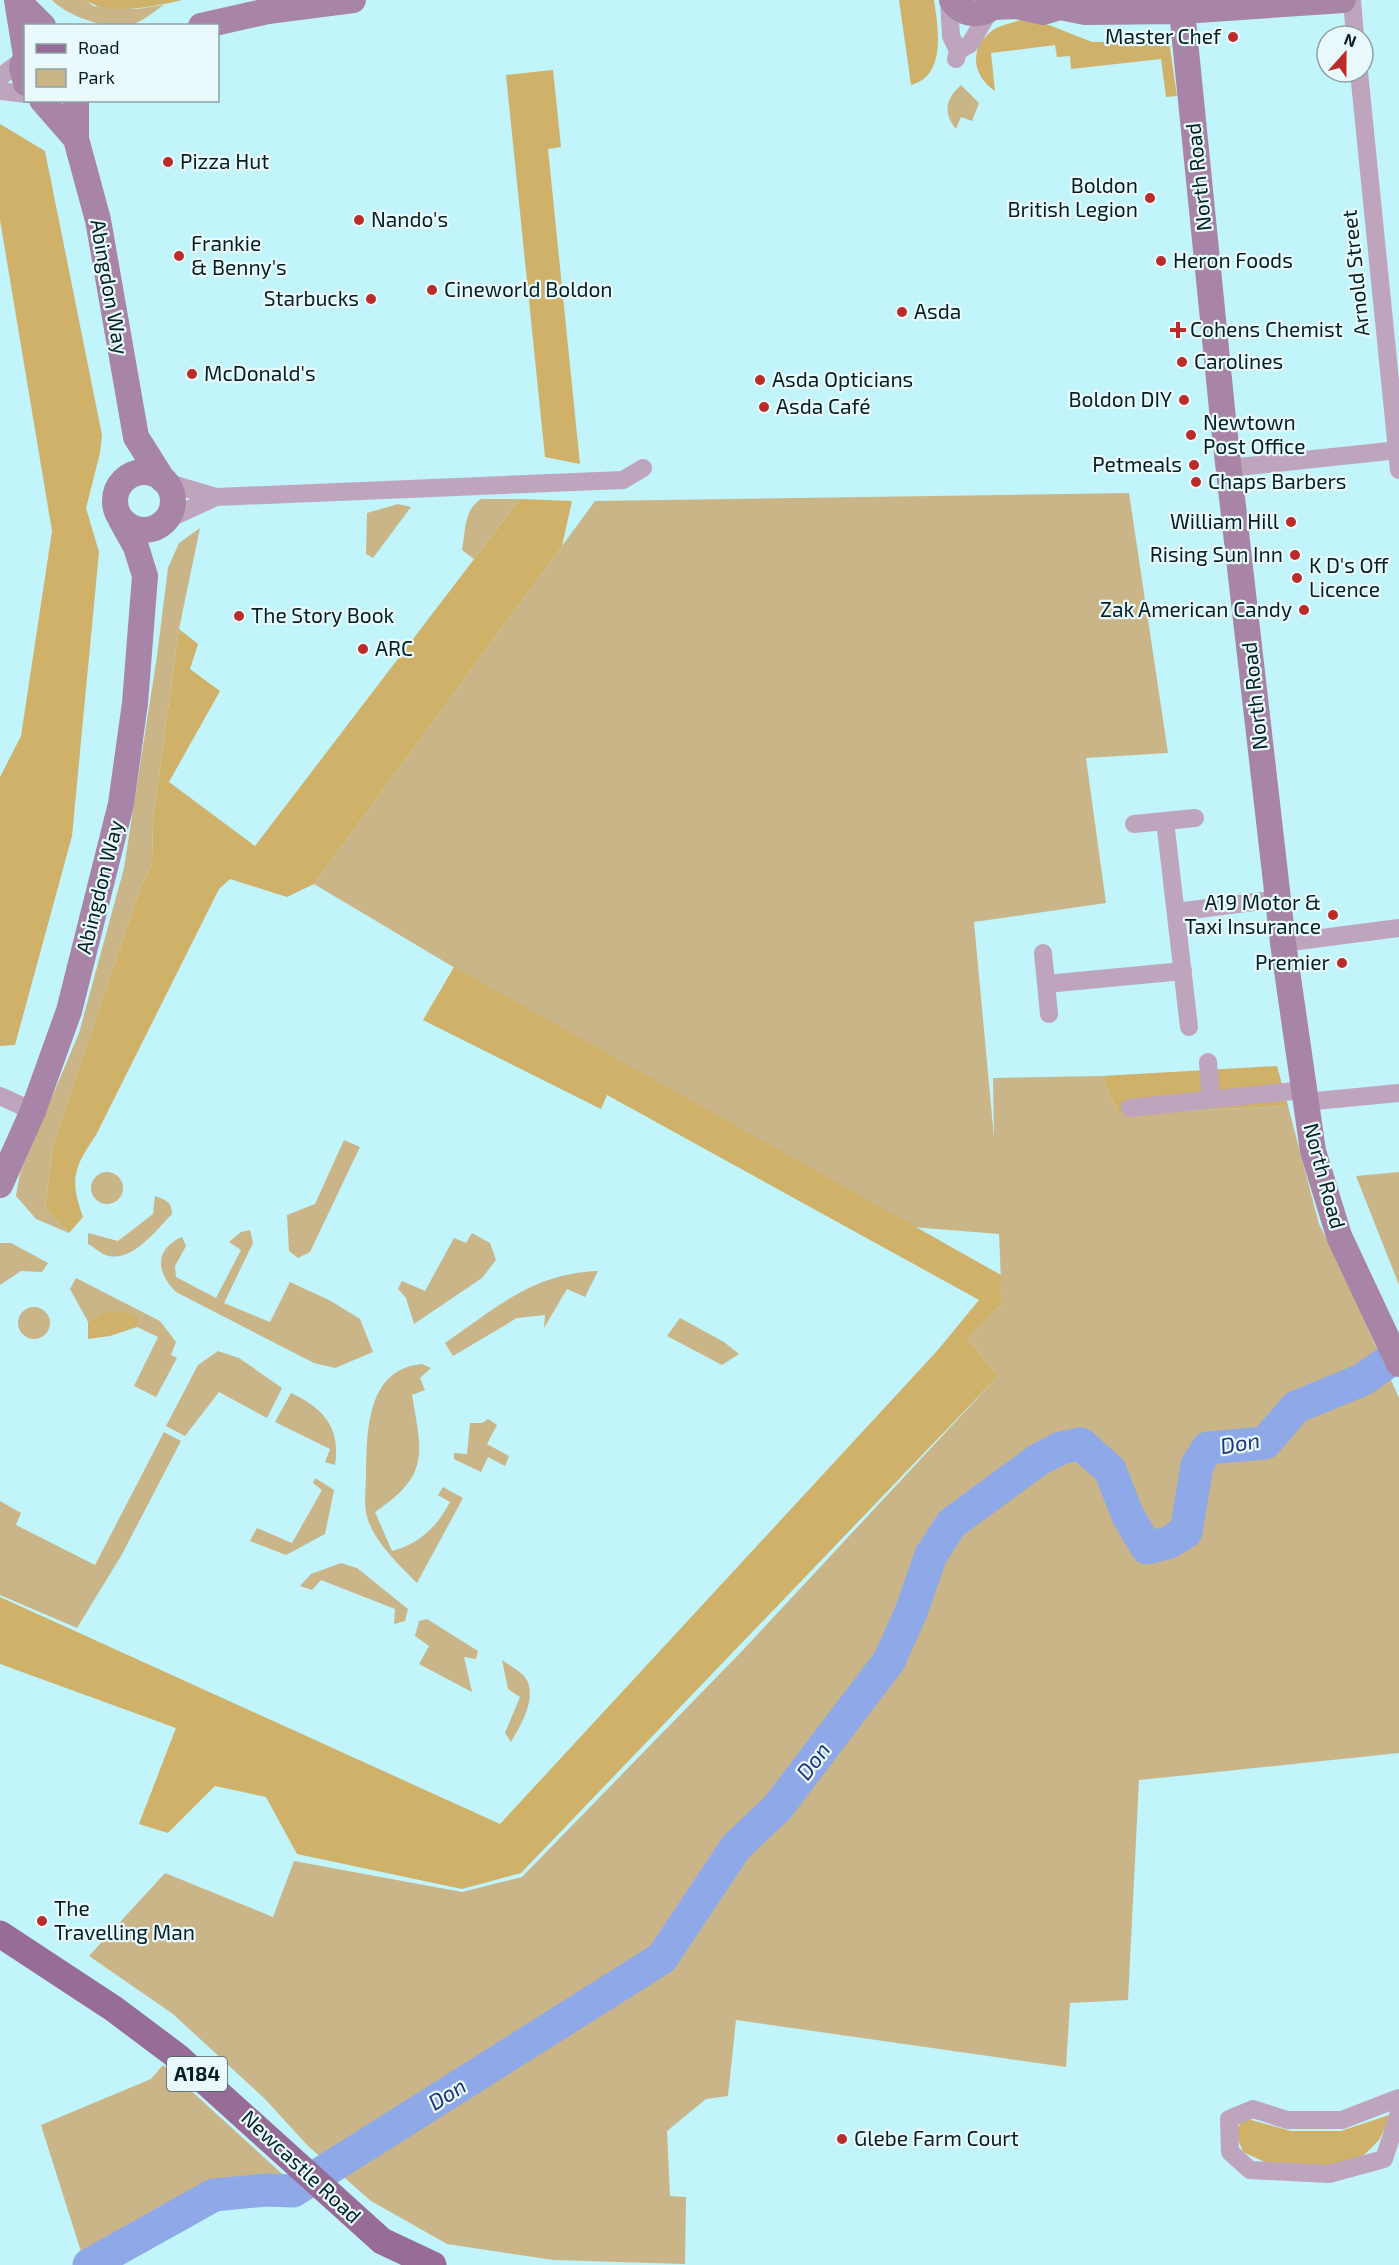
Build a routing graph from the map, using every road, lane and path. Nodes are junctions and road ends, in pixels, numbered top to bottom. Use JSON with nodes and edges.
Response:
{"nodes":[{"id":1,"x":17,"y":0,"type":"edge"},
{"id":2,"x":353,"y":0,"type":"edge"},
{"id":3,"x":950,"y":0,"type":"edge"},
{"id":4,"x":1343,"y":0,"type":"edge"},
{"id":5,"x":1352,"y":0,"type":"edge"},
{"id":6,"x":320,"y":2,"type":"edge"},
{"id":7,"x":1057,"y":4,"type":"edge"},
{"id":8,"x":995,"y":6,"type":"edge"},
{"id":9,"x":1182,"y":11,"type":"junction"},
{"id":10,"x":41,"y":24,"type":"edge"},
{"id":11,"x":210,"y":24,"type":"edge"},
{"id":12,"x":1354,"y":24,"type":"edge"},
{"id":13,"x":24,"y":56,"type":"edge"},
{"id":14,"x":24,"y":65,"type":"edge"},
{"id":15,"x":0,"y":77,"type":"edge"},
{"id":16,"x":1360,"y":84,"type":"edge"},
{"id":17,"x":0,"y":91,"type":"edge"},
{"id":18,"x":24,"y":94,"type":"edge"},
{"id":19,"x":44,"y":102,"type":"edge"},
{"id":20,"x":76,"y":102,"type":"edge"},
{"id":21,"x":76,"y":139,"type":"junction"},
{"id":22,"x":136,"y":437,"type":"junction"},
{"id":23,"x":1398,"y":450,"type":"edge"},
{"id":24,"x":643,"y":468,"type":"dead end"},
{"id":25,"x":1230,"y":468,"type":"junction"},
{"id":26,"x":1399,"y":470,"type":"edge"},
{"id":27,"x":164,"y":481,"type":"junction"},
{"id":28,"x":121,"y":483,"type":"junction"},
{"id":29,"x":216,"y":497,"type":"junction"},
{"id":30,"x":122,"y":520,"type":"junction"},
{"id":31,"x":165,"y":521,"type":"junction"},
{"id":32,"x":145,"y":576,"type":"junction"},
{"id":33,"x":1196,"y":818,"type":"dead end"},
{"id":34,"x":1165,"y":821,"type":"junction"},
{"id":35,"x":1134,"y":824,"type":"dead end"},
{"id":36,"x":1278,"y":899,"type":"junction"},
{"id":37,"x":1176,"y":912,"type":"junction"},
{"id":38,"x":1399,"y":927,"type":"edge"},
{"id":39,"x":1283,"y":943,"type":"junction"},
{"id":40,"x":1043,"y":953,"type":"dead end"},
{"id":41,"x":1183,"y":971,"type":"junction"},
{"id":42,"x":1046,"y":984,"type":"junction"},
{"id":43,"x":1049,"y":1014,"type":"dead end"},
{"id":44,"x":1189,"y":1027,"type":"dead end"},
{"id":45,"x":1209,"y":1062,"type":"dead end"},
{"id":46,"x":1399,"y":1093,"type":"edge"},
{"id":47,"x":0,"y":1096,"type":"edge"},
{"id":48,"x":1304,"y":1096,"type":"junction"},
{"id":49,"x":1211,"y":1100,"type":"junction"},
{"id":50,"x":1130,"y":1108,"type":"dead end"},
{"id":51,"x":33,"y":1111,"type":"junction"},
{"id":52,"x":0,"y":1185,"type":"edge"},
{"id":53,"x":1399,"y":1364,"type":"edge"},
{"id":54,"x":0,"y":1934,"type":"edge"},
{"id":55,"x":1399,"y":2098,"type":"edge"},
{"id":56,"x":1399,"y":2113,"type":"edge"},
{"id":57,"x":433,"y":2265,"type":"edge"}],
"edges":[{"from":1,"to":10,"type":"main road"},
{"from":1,"to":13,"type":"main road"},
{"from":2,"to":6,"type":"main road"},
{"from":3,"to":8,"type":"main road"},
{"from":3,"to":8,"type":"street"},
{"from":4,"to":9,"type":"main road"},
{"from":5,"to":12,"type":"street"},
{"from":6,"to":11,"type":"main road"},
{"from":7,"to":8,"type":"main road"},
{"from":7,"to":9,"type":"main road"},
{"from":9,"to":25,"type":"main road","name":"North Road"},
{"from":14,"to":15,"type":"street"},
{"from":16,"to":23,"type":"street","name":"Arnold Street"},
{"from":17,"to":18,"type":"street"},
{"from":19,"to":21,"type":"main road","name":"Abingdon Way"},
{"from":20,"to":21,"type":"main road","name":"Abingdon Way"},
{"from":21,"to":22,"type":"main road","name":"Abingdon Way"},
{"from":22,"to":27,"type":"main road","name":"Abingdon Way"},
{"from":22,"to":28,"type":"main road","name":"Abingdon Way"},
{"from":23,"to":25,"type":"street"},
{"from":23,"to":26,"type":"street","name":"Arnold Street"},
{"from":24,"to":29,"type":"street"},
{"from":25,"to":36,"type":"main road","name":"North Road"},
{"from":27,"to":28,"type":"main road"},
{"from":27,"to":29,"type":"street"},
{"from":27,"to":31,"type":"main road","name":"Abingdon Way"},
{"from":28,"to":30,"type":"main road","name":"Abingdon Way"},
{"from":29,"to":31,"type":"street"},
{"from":30,"to":31,"type":"main road"},
{"from":30,"to":32,"type":"main road","name":"Abingdon Way"},
{"from":31,"to":32,"type":"main road","name":"Abingdon Way"},
{"from":32,"to":51,"type":"main road","name":"Abingdon Way"},
{"from":33,"to":34,"type":"street"},
{"from":34,"to":35,"type":"street"},
{"from":34,"to":37,"type":"street"},
{"from":36,"to":37,"type":"street"},
{"from":36,"to":39,"type":"main road","name":"North Road"},
{"from":37,"to":41,"type":"street"},
{"from":38,"to":39,"type":"street"},
{"from":39,"to":48,"type":"main road","name":"North Road"},
{"from":40,"to":42,"type":"street"},
{"from":41,"to":42,"type":"street"},
{"from":41,"to":44,"type":"street"},
{"from":42,"to":43,"type":"street"},
{"from":45,"to":49,"type":"street"},
{"from":46,"to":48,"type":"street"},
{"from":47,"to":51,"type":"street"},
{"from":48,"to":49,"type":"street"},
{"from":48,"to":53,"type":"main road","name":"North Road"},
{"from":49,"to":50,"type":"street"},
{"from":51,"to":52,"type":"main road","name":"Abingdon Way"},
{"from":54,"to":57,"type":"main road","name":"Newcastle Road","number":"A184"},
{"from":55,"to":56,"type":"street"}]}
